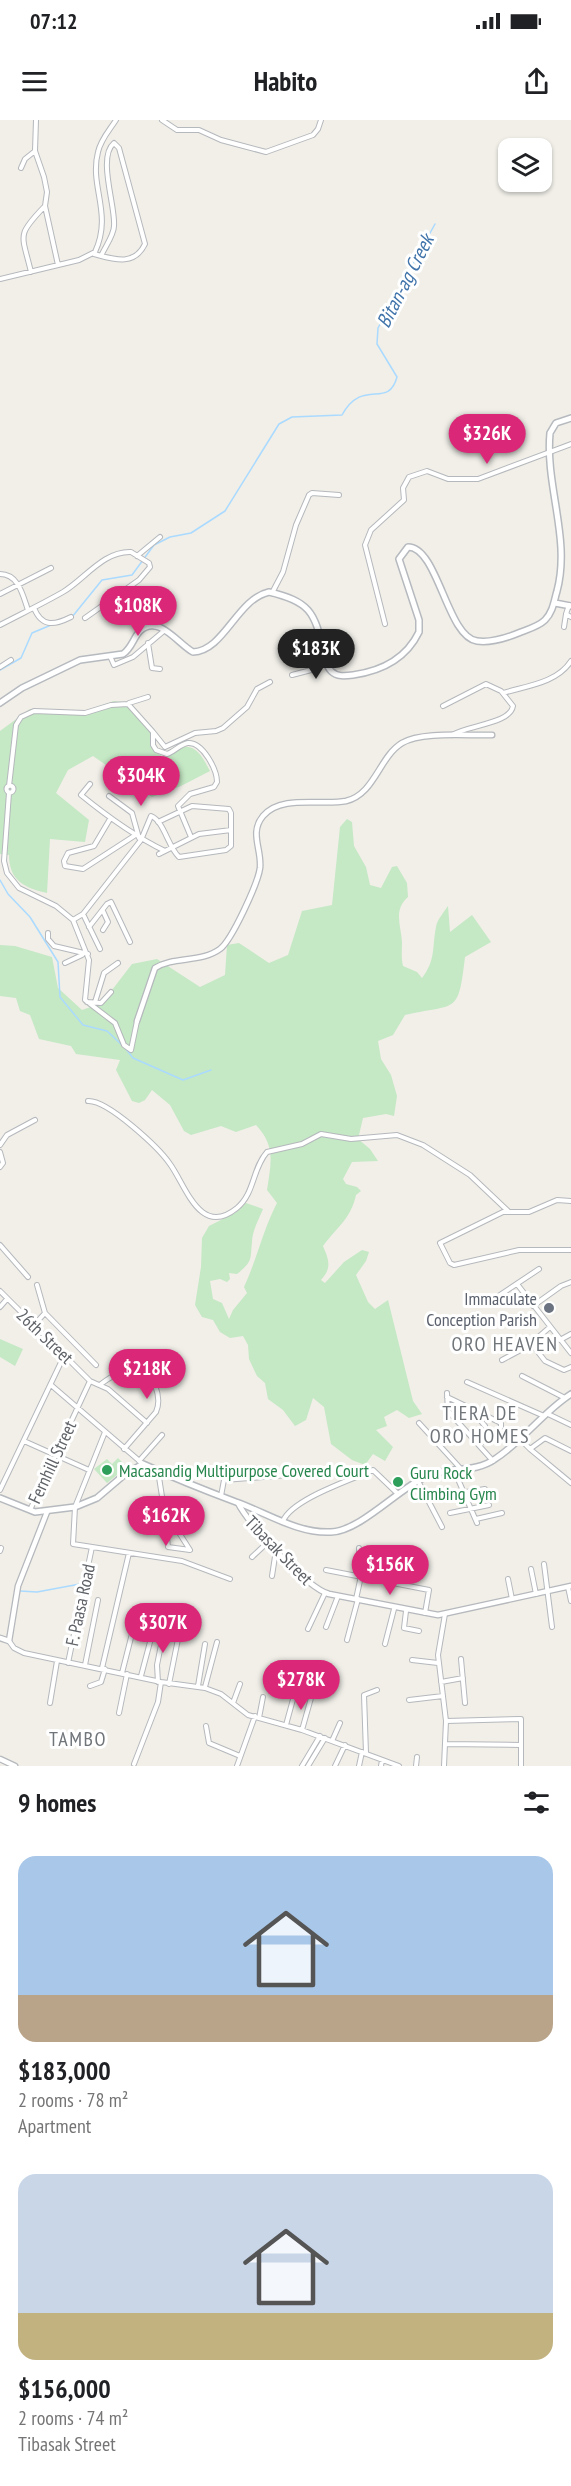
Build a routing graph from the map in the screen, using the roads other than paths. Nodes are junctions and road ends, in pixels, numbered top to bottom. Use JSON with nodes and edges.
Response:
{"nodes":[{"id":1,"x":36,"y":120,"type":"edge"},
{"id":2,"x":116,"y":120,"type":"edge"},
{"id":3,"x":162,"y":120,"type":"edge"},
{"id":4,"x":321,"y":120,"type":"edge"},
{"id":5,"x":35,"y":151,"type":"junction"},
{"id":6,"x":21,"y":168,"type":"dead end"},
{"id":7,"x":45,"y":206,"type":"junction"},
{"id":8,"x":94,"y":254,"type":"junction"},
{"id":9,"x":101,"y":256,"type":"junction"},
{"id":10,"x":58,"y":265,"type":"junction"},
{"id":11,"x":31,"y":272,"type":"junction"},
{"id":12,"x":0,"y":279,"type":"edge"},
{"id":13,"x":571,"y":418,"type":"edge"},
{"id":14,"x":571,"y":444,"type":"edge"},
{"id":15,"x":550,"y":452,"type":"junction"},
{"id":16,"x":339,"y":495,"type":"dead end"},
{"id":17,"x":160,"y":537,"type":"dead end"},
{"id":18,"x":141,"y":558,"type":"junction"},
{"id":19,"x":51,"y":568,"type":"dead end"},
{"id":20,"x":0,"y":574,"type":"edge"},
{"id":21,"x":18,"y":585,"type":"junction"},
{"id":22,"x":272,"y":593,"type":"junction"},
{"id":23,"x":0,"y":594,"type":"edge"},
{"id":24,"x":555,"y":603,"type":"junction"},
{"id":25,"x":570,"y":605,"type":"edge"},
{"id":26,"x":31,"y":609,"type":"junction"},
{"id":27,"x":566,"y":614,"type":"junction"},
{"id":28,"x":571,"y":616,"type":"edge"},
{"id":29,"x":71,"y":617,"type":"dead end"},
{"id":30,"x":85,"y":618,"type":"dead end"},
{"id":31,"x":385,"y":624,"type":"dead end"},
{"id":32,"x":0,"y":626,"type":"edge"},
{"id":33,"x":564,"y":627,"type":"dead end"},
{"id":34,"x":165,"y":630,"type":"junction"},
{"id":35,"x":148,"y":643,"type":"junction"},
{"id":36,"x":109,"y":655,"type":"junction"},
{"id":37,"x":11,"y":660,"type":"dead end"},
{"id":38,"x":325,"y":660,"type":"junction"},
{"id":39,"x":571,"y":661,"type":"edge"},
{"id":40,"x":0,"y":667,"type":"edge"},
{"id":41,"x":160,"y":669,"type":"dead end"},
{"id":42,"x":292,"y":675,"type":"dead end"},
{"id":43,"x":270,"y":682,"type":"dead end"},
{"id":44,"x":503,"y":693,"type":"junction"},
{"id":45,"x":148,"y":697,"type":"dead end"},
{"id":46,"x":0,"y":703,"type":"edge"},
{"id":47,"x":128,"y":704,"type":"junction"},
{"id":48,"x":443,"y":706,"type":"dead end"},
{"id":49,"x":153,"y":732,"type":"junction"},
{"id":50,"x":452,"y":735,"type":"junction"},
{"id":51,"x":492,"y":735,"type":"dead end"},
{"id":52,"x":90,"y":784,"type":"dead end"},
{"id":53,"x":0,"y":789,"type":"edge"},
{"id":54,"x":8,"y":789,"type":"junction"},
{"id":55,"x":109,"y":795,"type":"dead end"},
{"id":56,"x":178,"y":812,"type":"junction"},
{"id":57,"x":110,"y":819,"type":"junction"},
{"id":58,"x":158,"y":822,"type":"junction"},
{"id":59,"x":231,"y":830,"type":"junction"},
{"id":60,"x":134,"y":836,"type":"junction"},
{"id":61,"x":191,"y":837,"type":"junction"},
{"id":62,"x":140,"y":839,"type":"junction"},
{"id":63,"x":172,"y":848,"type":"junction"},
{"id":64,"x":165,"y":851,"type":"junction"},
{"id":65,"x":159,"y":854,"type":"dead end"},
{"id":66,"x":0,"y":857,"type":"edge"},
{"id":67,"x":4,"y":861,"type":"junction"},
{"id":68,"x":103,"y":911,"type":"junction"},
{"id":69,"x":83,"y":914,"type":"junction"},
{"id":70,"x":73,"y":920,"type":"junction"},
{"id":71,"x":89,"y":927,"type":"junction"},
{"id":72,"x":103,"y":930,"type":"dead end"},
{"id":73,"x":48,"y":933,"type":"dead end"},
{"id":74,"x":130,"y":942,"type":"dead end"},
{"id":75,"x":100,"y":949,"type":"dead end"},
{"id":76,"x":85,"y":954,"type":"junction"},
{"id":77,"x":65,"y":963,"type":"dead end"},
{"id":78,"x":118,"y":963,"type":"dead end"},
{"id":79,"x":111,"y":992,"type":"dead end"},
{"id":80,"x":86,"y":1002,"type":"junction"},
{"id":81,"x":95,"y":1002,"type":"junction"},
{"id":82,"x":137,"y":1022,"type":"joint"},
{"id":83,"x":88,"y":1101,"type":"dead end"},
{"id":84,"x":35,"y":1120,"type":"dead end"},
{"id":85,"x":0,"y":1146,"type":"edge"},
{"id":86,"x":0,"y":1152,"type":"edge"},
{"id":87,"x":0,"y":1167,"type":"edge"},
{"id":88,"x":571,"y":1201,"type":"edge"},
{"id":89,"x":508,"y":1211,"type":"junction"},
{"id":90,"x":0,"y":1245,"type":"edge"},
{"id":91,"x":571,"y":1250,"type":"edge"},
{"id":92,"x":538,"y":1269,"type":"dead end"},
{"id":93,"x":28,"y":1278,"type":"dead end"},
{"id":94,"x":571,"y":1282,"type":"edge"},
{"id":95,"x":516,"y":1284,"type":"junction"},
{"id":96,"x":37,"y":1285,"type":"dead end"},
{"id":97,"x":0,"y":1292,"type":"edge"},
{"id":98,"x":7,"y":1299,"type":"junction"},
{"id":99,"x":491,"y":1301,"type":"dead end"},
{"id":100,"x":533,"y":1306,"type":"junction"},
{"id":101,"x":0,"y":1307,"type":"edge"},
{"id":102,"x":45,"y":1313,"type":"junction"},
{"id":103,"x":33,"y":1326,"type":"junction"},
{"id":104,"x":549,"y":1327,"type":"junction"},
{"id":105,"x":571,"y":1334,"type":"edge"},
{"id":106,"x":560,"y":1340,"type":"junction"},
{"id":107,"x":531,"y":1343,"type":"junction"},
{"id":108,"x":571,"y":1353,"type":"edge"},
{"id":109,"x":64,"y":1356,"type":"junction"},
{"id":110,"x":502,"y":1360,"type":"dead end"},
{"id":111,"x":96,"y":1365,"type":"dead end"},
{"id":112,"x":571,"y":1367,"type":"edge"},
{"id":113,"x":522,"y":1376,"type":"dead end"},
{"id":114,"x":90,"y":1381,"type":"junction"},
{"id":115,"x":467,"y":1382,"type":"dead end"},
{"id":116,"x":101,"y":1384,"type":"junction"},
{"id":117,"x":51,"y":1385,"type":"junction"},
{"id":118,"x":569,"y":1396,"type":"edge"},
{"id":119,"x":78,"y":1407,"type":"junction"},
{"id":120,"x":477,"y":1410,"type":"junction"},
{"id":121,"x":547,"y":1415,"type":"junction"},
{"id":122,"x":147,"y":1423,"type":"junction"},
{"id":123,"x":419,"y":1423,"type":"dead end"},
{"id":124,"x":571,"y":1425,"type":"edge"},
{"id":125,"x":486,"y":1426,"type":"dead end"},
{"id":126,"x":105,"y":1432,"type":"junction"},
{"id":127,"x":162,"y":1435,"type":"dead end"},
{"id":128,"x":521,"y":1440,"type":"junction"},
{"id":129,"x":24,"y":1441,"type":"junction"},
{"id":130,"x":479,"y":1445,"type":"junction"},
{"id":131,"x":124,"y":1449,"type":"junction"},
{"id":132,"x":530,"y":1449,"type":"junction"},
{"id":133,"x":571,"y":1451,"type":"edge"},
{"id":134,"x":55,"y":1454,"type":"junction"},
{"id":135,"x":493,"y":1461,"type":"junction"},
{"id":136,"x":141,"y":1462,"type":"junction"},
{"id":137,"x":89,"y":1470,"type":"junction"},
{"id":138,"x":457,"y":1470,"type":"junction"},
{"id":139,"x":158,"y":1471,"type":"junction"},
{"id":140,"x":288,"y":1475,"type":"dead end"},
{"id":141,"x":417,"y":1481,"type":"junction"},
{"id":142,"x":571,"y":1483,"type":"edge"},
{"id":143,"x":485,"y":1489,"type":"dead end"},
{"id":144,"x":0,"y":1490,"type":"edge"},
{"id":145,"x":397,"y":1493,"type":"junction"},
{"id":146,"x":464,"y":1493,"type":"junction"},
{"id":147,"x":447,"y":1495,"type":"dead end"},
{"id":148,"x":221,"y":1497,"type":"junction"},
{"id":149,"x":0,"y":1498,"type":"edge"},
{"id":150,"x":237,"y":1502,"type":"junction"},
{"id":151,"x":489,"y":1505,"type":"dead end"},
{"id":152,"x":75,"y":1507,"type":"junction"},
{"id":153,"x":164,"y":1509,"type":"junction"},
{"id":154,"x":471,"y":1509,"type":"junction"},
{"id":155,"x":30,"y":1510,"type":"junction"},
{"id":156,"x":46,"y":1512,"type":"junction"},
{"id":157,"x":450,"y":1513,"type":"dead end"},
{"id":158,"x":502,"y":1513,"type":"dead end"},
{"id":159,"x":283,"y":1521,"type":"junction"},
{"id":160,"x":442,"y":1527,"type":"dead end"},
{"id":161,"x":268,"y":1541,"type":"junction"},
{"id":162,"x":92,"y":1547,"type":"junction"},
{"id":163,"x":359,"y":1548,"type":"dead end"},
{"id":164,"x":276,"y":1550,"type":"junction"},
{"id":165,"x":129,"y":1553,"type":"junction"},
{"id":166,"x":252,"y":1557,"type":"dead end"},
{"id":167,"x":544,"y":1564,"type":"dead end"},
{"id":168,"x":531,"y":1569,"type":"dead end"},
{"id":169,"x":326,"y":1570,"type":"dead end"},
{"id":170,"x":272,"y":1576,"type":"dead end"},
{"id":171,"x":360,"y":1576,"type":"junction"},
{"id":172,"x":230,"y":1579,"type":"dead end"},
{"id":173,"x":508,"y":1579,"type":"dead end"},
{"id":174,"x":569,"y":1587,"type":"edge"},
{"id":175,"x":547,"y":1592,"type":"junction"},
{"id":176,"x":325,"y":1593,"type":"junction"},
{"id":177,"x":536,"y":1594,"type":"junction"},
{"id":178,"x":338,"y":1596,"type":"junction"},
{"id":179,"x":357,"y":1599,"type":"junction"},
{"id":180,"x":512,"y":1599,"type":"junction"},
{"id":181,"x":98,"y":1600,"type":"dead end"},
{"id":182,"x":571,"y":1601,"type":"edge"},
{"id":183,"x":159,"y":1608,"type":"dead end"},
{"id":184,"x":394,"y":1609,"type":"junction"},
{"id":185,"x":138,"y":1611,"type":"dead end"},
{"id":186,"x":406,"y":1611,"type":"junction"},
{"id":187,"x":424,"y":1613,"type":"junction"},
{"id":188,"x":444,"y":1614,"type":"junction"},
{"id":189,"x":326,"y":1627,"type":"dead end"},
{"id":190,"x":552,"y":1627,"type":"dead end"},
{"id":191,"x":180,"y":1629,"type":"dead end"},
{"id":192,"x":308,"y":1629,"type":"dead end"},
{"id":193,"x":418,"y":1631,"type":"dead end"},
{"id":194,"x":163,"y":1635,"type":"dead end"},
{"id":195,"x":0,"y":1638,"type":"edge"},
{"id":196,"x":347,"y":1640,"type":"dead end"},
{"id":197,"x":9,"y":1641,"type":"junction"},
{"id":198,"x":217,"y":1641,"type":"dead end"},
{"id":199,"x":205,"y":1644,"type":"dead end"},
{"id":200,"x":385,"y":1644,"type":"dead end"},
{"id":201,"x":460,"y":1659,"type":"dead end"},
{"id":202,"x":412,"y":1660,"type":"dead end"},
{"id":203,"x":57,"y":1661,"type":"junction"},
{"id":204,"x":68,"y":1663,"type":"junction"},
{"id":205,"x":438,"y":1663,"type":"junction"},
{"id":206,"x":85,"y":1665,"type":"junction"},
{"id":207,"x":104,"y":1669,"type":"junction"},
{"id":208,"x":125,"y":1673,"type":"junction"},
{"id":209,"x":141,"y":1676,"type":"junction"},
{"id":210,"x":463,"y":1678,"type":"junction"},
{"id":211,"x":159,"y":1682,"type":"junction"},
{"id":212,"x":441,"y":1682,"type":"junction"},
{"id":213,"x":240,"y":1683,"type":"dead end"},
{"id":214,"x":169,"y":1684,"type":"junction"},
{"id":215,"x":90,"y":1686,"type":"dead end"},
{"id":216,"x":198,"y":1686,"type":"junction"},
{"id":217,"x":205,"y":1688,"type":"junction"},
{"id":218,"x":377,"y":1690,"type":"dead end"},
{"id":219,"x":295,"y":1692,"type":"dead end"},
{"id":220,"x":443,"y":1696,"type":"junction"},
{"id":221,"x":263,"y":1697,"type":"dead end"},
{"id":222,"x":311,"y":1698,"type":"dead end"},
{"id":223,"x":409,"y":1700,"type":"dead end"},
{"id":224,"x":233,"y":1702,"type":"junction"},
{"id":225,"x":50,"y":1703,"type":"dead end"},
{"id":226,"x":465,"y":1703,"type":"dead end"},
{"id":227,"x":119,"y":1713,"type":"dead end"},
{"id":228,"x":257,"y":1717,"type":"junction"},
{"id":229,"x":446,"y":1721,"type":"junction"},
{"id":230,"x":340,"y":1723,"type":"dead end"},
{"id":231,"x":286,"y":1725,"type":"junction"},
{"id":232,"x":206,"y":1726,"type":"dead end"},
{"id":233,"x":302,"y":1730,"type":"junction"},
{"id":234,"x":320,"y":1736,"type":"junction"},
{"id":235,"x":325,"y":1738,"type":"junction"},
{"id":236,"x":332,"y":1741,"type":"junction"},
{"id":237,"x":445,"y":1744,"type":"junction"},
{"id":238,"x":345,"y":1745,"type":"junction"},
{"id":239,"x":521,"y":1745,"type":"junction"},
{"id":240,"x":364,"y":1753,"type":"junction"},
{"id":241,"x":240,"y":1756,"type":"junction"},
{"id":242,"x":417,"y":1757,"type":"dead end"},
{"id":243,"x":310,"y":1758,"type":"junction"},
{"id":244,"x":0,"y":1759,"type":"edge"},
{"id":245,"x":382,"y":1760,"type":"junction"},
{"id":246,"x":134,"y":1764,"type":"dead end"},
{"id":247,"x":15,"y":1766,"type":"edge"},
{"id":248,"x":237,"y":1766,"type":"edge"},
{"id":249,"x":302,"y":1766,"type":"edge"},
{"id":250,"x":308,"y":1766,"type":"edge"},
{"id":251,"x":335,"y":1766,"type":"edge"},
{"id":252,"x":360,"y":1766,"type":"edge"},
{"id":253,"x":381,"y":1766,"type":"edge"},
{"id":254,"x":399,"y":1766,"type":"edge"},
{"id":255,"x":416,"y":1766,"type":"edge"},
{"id":256,"x":444,"y":1766,"type":"edge"},
{"id":257,"x":521,"y":1766,"type":"edge"}],
"edges":[{"from":1,"to":5,"type":"street"},
{"from":2,"to":8,"type":"street"},
{"from":3,"to":4,"type":"street"},
{"from":5,"to":6,"type":"street"},
{"from":5,"to":7,"type":"street"},
{"from":7,"to":10,"type":"street"},
{"from":7,"to":11,"type":"street"},
{"from":8,"to":9,"type":"street"},
{"from":8,"to":10,"type":"street"},
{"from":9,"to":9,"type":"street"},
{"from":10,"to":11,"type":"street"},
{"from":11,"to":12,"type":"street"},
{"from":13,"to":15,"type":"main road"},
{"from":14,"to":15,"type":"street"},
{"from":15,"to":24,"type":"main road"},
{"from":15,"to":31,"type":"street"},
{"from":16,"to":22,"type":"street"},
{"from":17,"to":18,"type":"street"},
{"from":18,"to":26,"type":"street"},
{"from":18,"to":30,"type":"street"},
{"from":19,"to":21,"type":"street"},
{"from":20,"to":21,"type":"street"},
{"from":21,"to":23,"type":"street"},
{"from":21,"to":26,"type":"street"},
{"from":22,"to":34,"type":"main road"},
{"from":22,"to":38,"type":"main road"},
{"from":24,"to":25,"type":"main road"},
{"from":24,"to":38,"type":"main road"},
{"from":25,"to":27,"type":"street"},
{"from":26,"to":29,"type":"street"},
{"from":26,"to":32,"type":"street"},
{"from":27,"to":28,"type":"street"},
{"from":27,"to":33,"type":"street"},
{"from":34,"to":35,"type":"street"},
{"from":34,"to":36,"type":"main road"},
{"from":35,"to":36,"type":"street"},
{"from":35,"to":41,"type":"street"},
{"from":36,"to":46,"type":"main road"},
{"from":37,"to":40,"type":"street"},
{"from":38,"to":42,"type":"street"},
{"from":39,"to":44,"type":"street"},
{"from":43,"to":49,"type":"street"},
{"from":44,"to":48,"type":"street"},
{"from":44,"to":50,"type":"street"},
{"from":45,"to":47,"type":"street"},
{"from":47,"to":49,"type":"street"},
{"from":47,"to":54,"type":"street"},
{"from":49,"to":56,"type":"street"},
{"from":50,"to":51,"type":"street"},
{"from":50,"to":82,"type":"street"},
{"from":52,"to":57,"type":"street"},
{"from":53,"to":54,"type":"street"},
{"from":54,"to":67,"type":"street"},
{"from":55,"to":62,"type":"street"},
{"from":56,"to":58,"type":"street"},
{"from":56,"to":59,"type":"street"},
{"from":56,"to":61,"type":"street"},
{"from":57,"to":60,"type":"street"},
{"from":57,"to":60,"type":"street"},
{"from":58,"to":62,"type":"street"},
{"from":58,"to":63,"type":"street"},
{"from":59,"to":61,"type":"street"},
{"from":59,"to":63,"type":"street"},
{"from":60,"to":62,"type":"street"},
{"from":61,"to":63,"type":"street"},
{"from":62,"to":64,"type":"street"},
{"from":62,"to":69,"type":"street"},
{"from":63,"to":64,"type":"street"},
{"from":64,"to":65,"type":"street"},
{"from":66,"to":67,"type":"street"},
{"from":67,"to":70,"type":"street"},
{"from":68,"to":71,"type":"street"},
{"from":68,"to":72,"type":"street"},
{"from":68,"to":74,"type":"street"},
{"from":69,"to":70,"type":"street"},
{"from":69,"to":71,"type":"street"},
{"from":70,"to":76,"type":"street"},
{"from":71,"to":75,"type":"street"},
{"from":73,"to":76,"type":"street"},
{"from":76,"to":77,"type":"street"},
{"from":76,"to":80,"type":"street"},
{"from":78,"to":81,"type":"street"},
{"from":79,"to":81,"type":"street"},
{"from":80,"to":81,"type":"street"},
{"from":80,"to":82,"type":"street"},
{"from":83,"to":89,"type":"street"},
{"from":84,"to":85,"type":"street"},
{"from":86,"to":87,"type":"street"},
{"from":88,"to":89,"type":"street"},
{"from":89,"to":91,"type":"street"},
{"from":90,"to":93,"type":"street"},
{"from":92,"to":95,"type":"street"},
{"from":94,"to":100,"type":"street"},
{"from":95,"to":99,"type":"street"},
{"from":95,"to":100,"type":"street"},
{"from":96,"to":102,"type":"street"},
{"from":97,"to":98,"type":"street","name":"26th Street"},
{"from":98,"to":101,"type":"street"},
{"from":98,"to":103,"type":"street","name":"26th Street"},
{"from":100,"to":104,"type":"street"},
{"from":102,"to":103,"type":"street"},
{"from":102,"to":111,"type":"street"},
{"from":103,"to":109,"type":"street","name":"26th Street"},
{"from":104,"to":106,"type":"street"},
{"from":104,"to":107,"type":"street"},
{"from":105,"to":106,"type":"street"},
{"from":106,"to":108,"type":"street"},
{"from":107,"to":110,"type":"street"},
{"from":107,"to":112,"type":"street"},
{"from":109,"to":114,"type":"street","name":"26th Street"},
{"from":109,"to":117,"type":"street"},
{"from":113,"to":118,"type":"street"},
{"from":114,"to":116,"type":"street","name":"26th Street"},
{"from":114,"to":119,"type":"street","name":"Fernhill Street"},
{"from":115,"to":121,"type":"street"},
{"from":116,"to":122,"type":"street","name":"26th Street"},
{"from":116,"to":122,"type":"street"},
{"from":117,"to":119,"type":"street"},
{"from":117,"to":129,"type":"street"},
{"from":118,"to":121,"type":"main road"},
{"from":119,"to":126,"type":"street"},
{"from":119,"to":134,"type":"street","name":"Fernhill Street"},
{"from":120,"to":125,"type":"street"},
{"from":120,"to":130,"type":"street"},
{"from":120,"to":130,"type":"street"},
{"from":121,"to":124,"type":"street"},
{"from":121,"to":128,"type":"main road"},
{"from":122,"to":131,"type":"street"},
{"from":123,"to":138,"type":"street"},
{"from":126,"to":131,"type":"street"},
{"from":126,"to":137,"type":"street"},
{"from":127,"to":136,"type":"street"},
{"from":128,"to":132,"type":"street"},
{"from":128,"to":135,"type":"main road"},
{"from":129,"to":134,"type":"street"},
{"from":129,"to":144,"type":"street"},
{"from":130,"to":135,"type":"street"},
{"from":131,"to":136,"type":"street"},
{"from":132,"to":133,"type":"street"},
{"from":132,"to":142,"type":"street"},
{"from":134,"to":137,"type":"street"},
{"from":134,"to":155,"type":"street","name":"Fernhill Street"},
{"from":135,"to":138,"type":"main road"},
{"from":136,"to":139,"type":"main road"},
{"from":136,"to":152,"type":"main road"},
{"from":137,"to":152,"type":"street"},
{"from":138,"to":141,"type":"main road"},
{"from":138,"to":146,"type":"street"},
{"from":139,"to":148,"type":"main road"},
{"from":139,"to":153,"type":"street"},
{"from":140,"to":148,"type":"street"},
{"from":141,"to":145,"type":"main road"},
{"from":141,"to":160,"type":"street"},
{"from":143,"to":146,"type":"street"},
{"from":145,"to":159,"type":"main road"},
{"from":145,"to":159,"type":"street"},
{"from":146,"to":147,"type":"street"},
{"from":146,"to":154,"type":"street"},
{"from":148,"to":150,"type":"main road"},
{"from":149,"to":155,"type":"main road"},
{"from":150,"to":159,"type":"main road"},
{"from":150,"to":161,"type":"street","name":"Tibasak Street"},
{"from":151,"to":154,"type":"street"},
{"from":152,"to":156,"type":"main road"},
{"from":152,"to":162,"type":"street"},
{"from":153,"to":153,"type":"street"},
{"from":154,"to":157,"type":"street"},
{"from":154,"to":158,"type":"street"},
{"from":155,"to":156,"type":"main road"},
{"from":156,"to":197,"type":"street"},
{"from":161,"to":164,"type":"street","name":"Tibasak Street"},
{"from":161,"to":166,"type":"street"},
{"from":162,"to":165,"type":"street"},
{"from":162,"to":204,"type":"street","name":"F. Paasa Road"},
{"from":163,"to":171,"type":"street"},
{"from":164,"to":170,"type":"street"},
{"from":164,"to":176,"type":"street","name":"Tibasak Street"},
{"from":165,"to":172,"type":"street"},
{"from":165,"to":207,"type":"street"},
{"from":167,"to":175,"type":"street"},
{"from":168,"to":177,"type":"street"},
{"from":169,"to":171,"type":"street"},
{"from":171,"to":179,"type":"street"},
{"from":171,"to":187,"type":"street"},
{"from":173,"to":180,"type":"street"},
{"from":174,"to":175,"type":"street","name":"Tibasak Street"},
{"from":174,"to":182,"type":"street"},
{"from":175,"to":177,"type":"street","name":"Tibasak Street"},
{"from":175,"to":190,"type":"street"},
{"from":176,"to":178,"type":"street","name":"Tibasak Street"},
{"from":176,"to":192,"type":"street"},
{"from":177,"to":180,"type":"street","name":"Tibasak Street"},
{"from":178,"to":179,"type":"street","name":"Tibasak Street"},
{"from":178,"to":189,"type":"street"},
{"from":179,"to":184,"type":"street","name":"Tibasak Street"},
{"from":179,"to":196,"type":"street"},
{"from":180,"to":188,"type":"street","name":"Tibasak Street"},
{"from":181,"to":206,"type":"street"},
{"from":183,"to":209,"type":"street"},
{"from":184,"to":186,"type":"street","name":"Tibasak Street"},
{"from":184,"to":200,"type":"street"},
{"from":185,"to":208,"type":"street"},
{"from":186,"to":187,"type":"street","name":"Tibasak Street"},
{"from":186,"to":193,"type":"street"},
{"from":187,"to":188,"type":"street","name":"Tibasak Street"},
{"from":188,"to":205,"type":"street"},
{"from":191,"to":214,"type":"street"},
{"from":194,"to":211,"type":"street"},
{"from":195,"to":197,"type":"street"},
{"from":197,"to":203,"type":"street"},
{"from":198,"to":217,"type":"street"},
{"from":199,"to":216,"type":"street"},
{"from":201,"to":210,"type":"street"},
{"from":202,"to":205,"type":"street"},
{"from":203,"to":204,"type":"street"},
{"from":203,"to":225,"type":"street"},
{"from":204,"to":206,"type":"street"},
{"from":205,"to":212,"type":"street"},
{"from":206,"to":207,"type":"street"},
{"from":207,"to":208,"type":"street"},
{"from":207,"to":215,"type":"street"},
{"from":208,"to":209,"type":"street"},
{"from":208,"to":227,"type":"street"},
{"from":209,"to":211,"type":"street"},
{"from":210,"to":212,"type":"street"},
{"from":210,"to":226,"type":"street"},
{"from":211,"to":214,"type":"street"},
{"from":211,"to":246,"type":"street"},
{"from":212,"to":220,"type":"street"},
{"from":213,"to":224,"type":"street"},
{"from":214,"to":216,"type":"street"},
{"from":216,"to":217,"type":"street"},
{"from":217,"to":224,"type":"street"},
{"from":218,"to":240,"type":"street"},
{"from":219,"to":231,"type":"street"},
{"from":220,"to":223,"type":"street"},
{"from":220,"to":229,"type":"street"},
{"from":221,"to":228,"type":"street"},
{"from":222,"to":233,"type":"street"},
{"from":224,"to":228,"type":"street"},
{"from":228,"to":231,"type":"street"},
{"from":228,"to":241,"type":"street"},
{"from":229,"to":237,"type":"street"},
{"from":229,"to":239,"type":"street"},
{"from":230,"to":236,"type":"street"},
{"from":231,"to":233,"type":"street"},
{"from":232,"to":241,"type":"street"},
{"from":233,"to":234,"type":"street"},
{"from":234,"to":235,"type":"street"},
{"from":234,"to":243,"type":"street"},
{"from":235,"to":236,"type":"street"},
{"from":235,"to":243,"type":"street"},
{"from":236,"to":238,"type":"street"},
{"from":237,"to":239,"type":"street"},
{"from":237,"to":256,"type":"street"},
{"from":238,"to":240,"type":"street"},
{"from":238,"to":251,"type":"street"},
{"from":239,"to":257,"type":"street"},
{"from":240,"to":245,"type":"street"},
{"from":240,"to":252,"type":"street"},
{"from":241,"to":248,"type":"street"},
{"from":242,"to":255,"type":"street"},
{"from":243,"to":249,"type":"street"},
{"from":243,"to":250,"type":"street"},
{"from":244,"to":247,"type":"street"},
{"from":245,"to":253,"type":"street"},
{"from":245,"to":254,"type":"street"}]}
